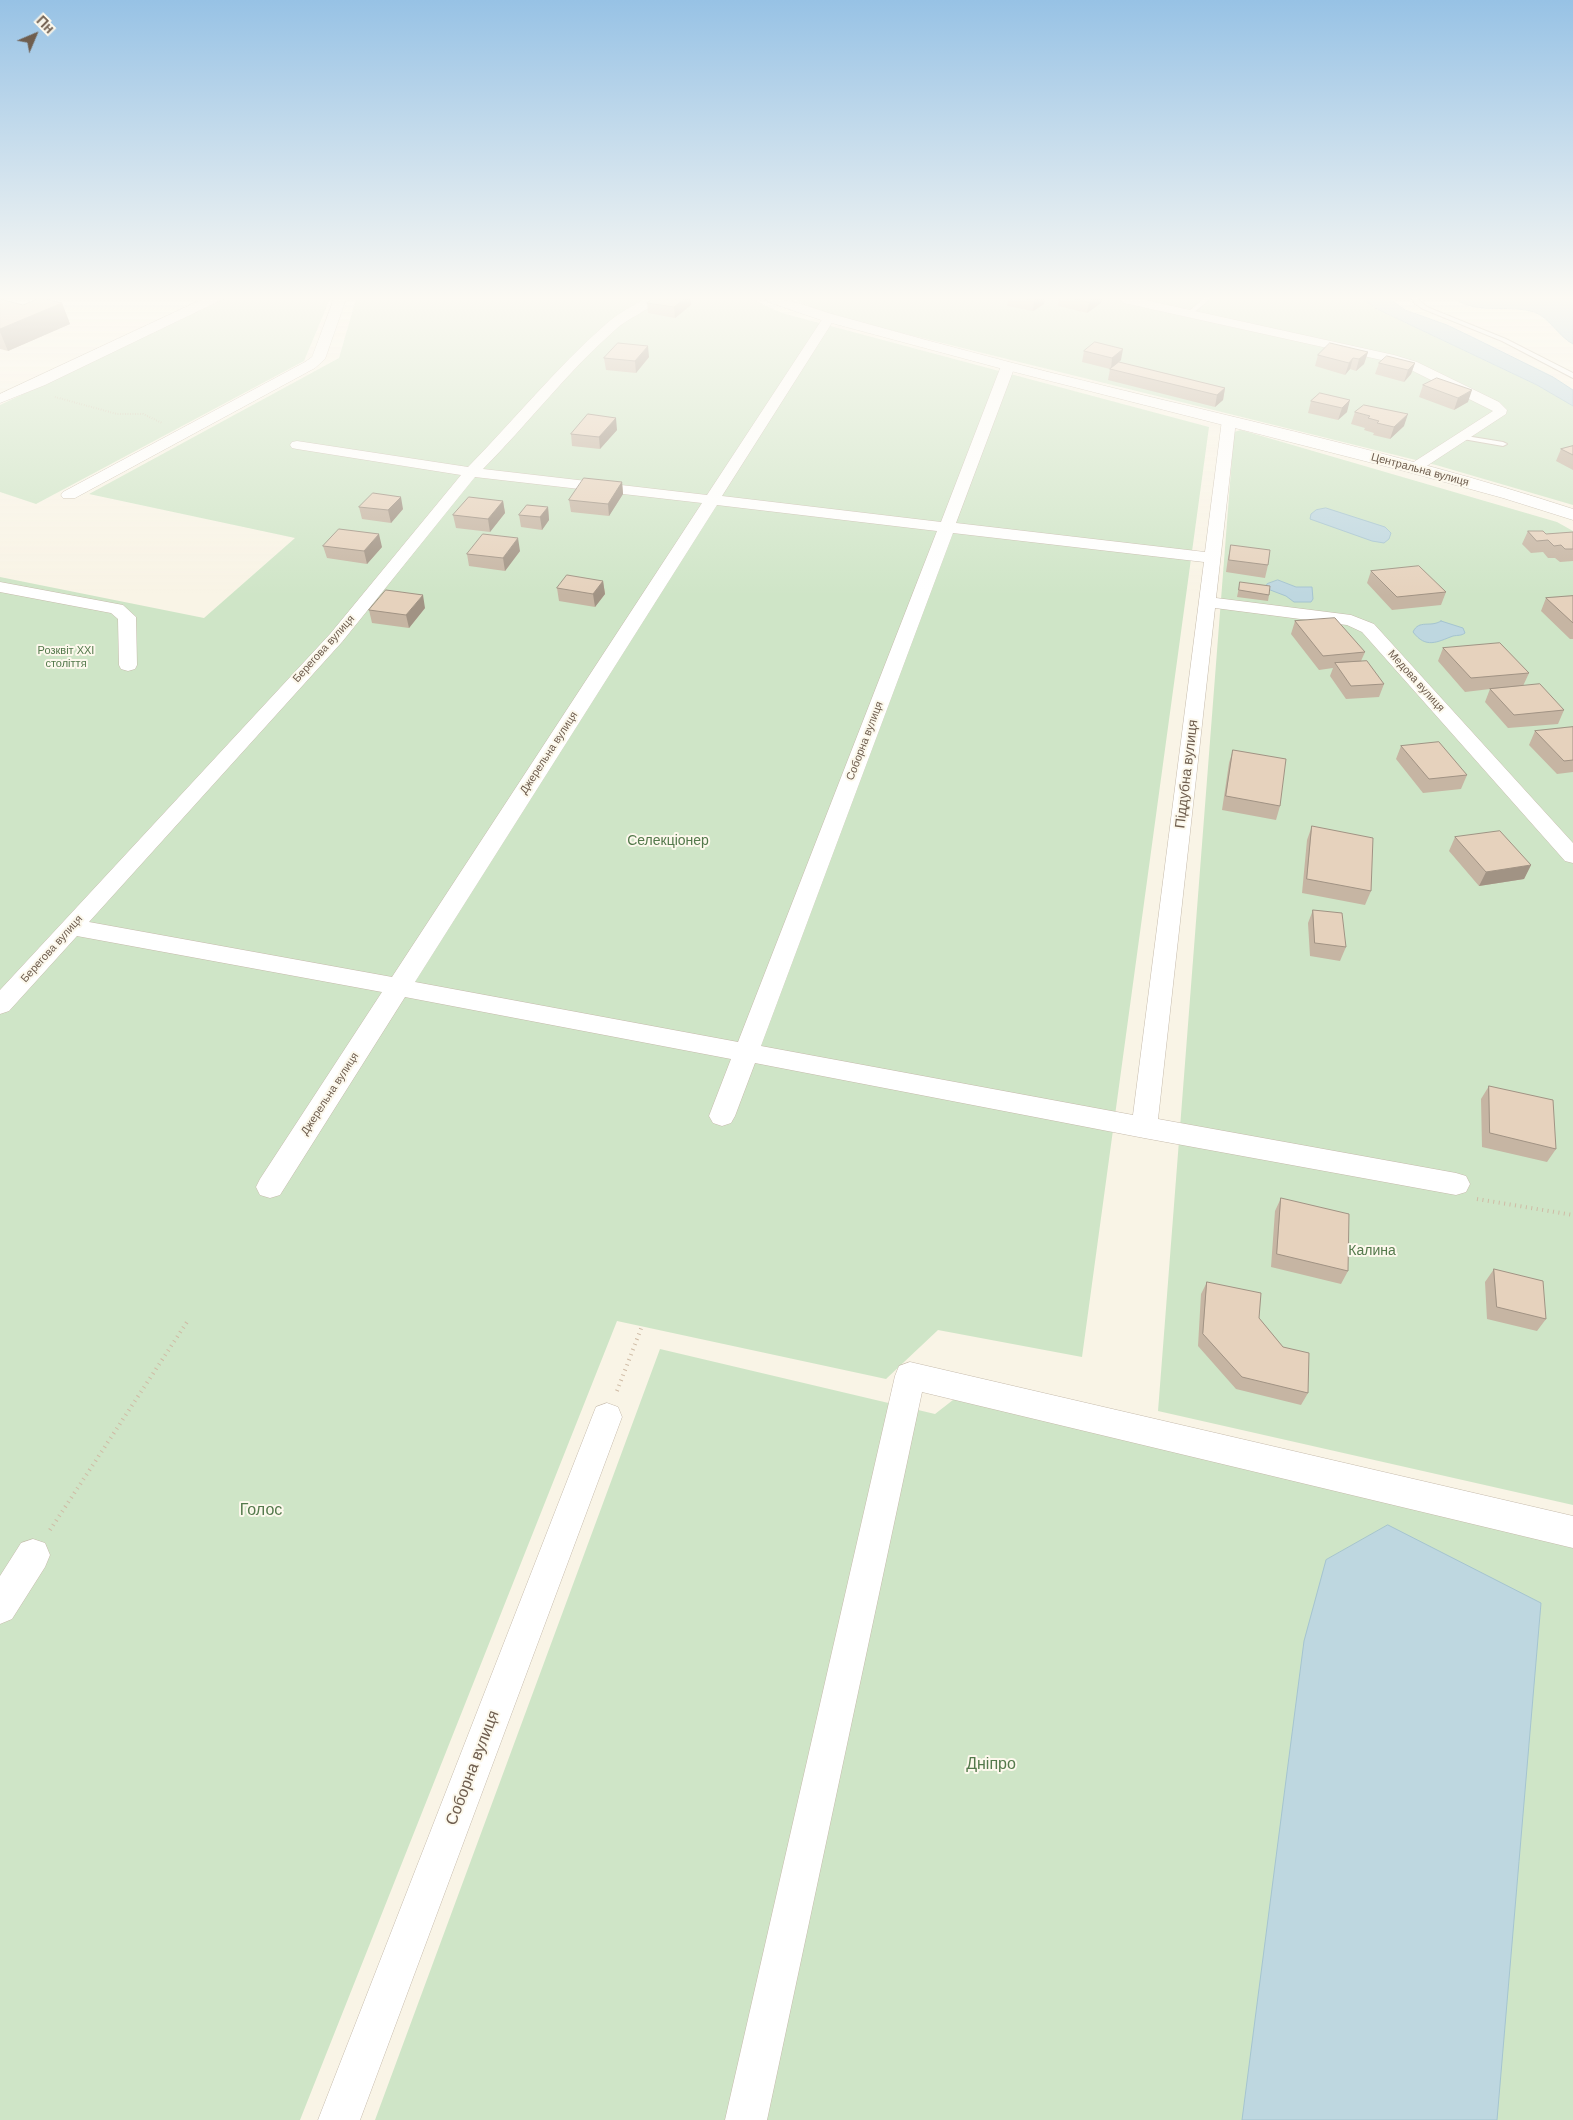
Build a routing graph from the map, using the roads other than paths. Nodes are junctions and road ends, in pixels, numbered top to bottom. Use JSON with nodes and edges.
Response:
{"nodes":[{"id":1,"x":248,"y":398,"type":"edge"},
{"id":2,"x":539,"y":398,"type":"edge"},
{"id":3,"x":778,"y":398,"type":"edge"},
{"id":4,"x":996,"y":398,"type":"edge"},
{"id":5,"x":1139,"y":398,"type":"edge"},
{"id":6,"x":1480,"y":398,"type":"edge"},
{"id":7,"x":1229,"y":420,"type":"junction"},
{"id":8,"x":1463,"y":437,"type":"junction"},
{"id":9,"x":1503,"y":444,"type":"dead end"},
{"id":10,"x":297,"y":445,"type":"dead end"},
{"id":11,"x":1414,"y":468,"type":"junction"},
{"id":12,"x":471,"y":472,"type":"junction"},
{"id":13,"x":69,"y":495,"type":"dead end"},
{"id":14,"x":712,"y":500,"type":"junction"},
{"id":15,"x":1573,"y":515,"type":"edge"},
{"id":16,"x":947,"y":527,"type":"junction"},
{"id":17,"x":1213,"y":558,"type":"junction"},
{"id":18,"x":0,"y":587,"type":"edge"},
{"id":19,"x":1207,"y":602,"type":"junction"},
{"id":20,"x":128,"y":665,"type":"dead end"},
{"id":21,"x":1573,"y":856,"type":"edge"},
{"id":22,"x":71,"y":928,"type":"junction"},
{"id":23,"x":399,"y":986,"type":"junction"},
{"id":24,"x":0,"y":1005,"type":"edge"},
{"id":25,"x":746,"y":1052,"type":"junction"},
{"id":26,"x":722,"y":1116,"type":"dead end"},
{"id":27,"x":1144,"y":1128,"type":"junction"},
{"id":28,"x":270,"y":1187,"type":"dead end"},
{"id":29,"x":1464,"y":1191,"type":"road end"},
{"id":30,"x":607,"y":1417,"type":"road end"},
{"id":31,"x":1573,"y":1532,"type":"edge"},
{"id":32,"x":34,"y":1555,"type":"road end"},
{"id":33,"x":0,"y":1607,"type":"edge"},
{"id":34,"x":339,"y":2120,"type":"edge"},
{"id":35,"x":746,"y":2120,"type":"edge"}],
"edges":[{"from":1,"to":13,"type":"street"},
{"from":2,"to":12,"type":"street","name":"Берегова вулиця"},
{"from":3,"to":14,"type":"street","name":"Джерельна вулиця"},
{"from":4,"to":16,"type":"street","name":"Соборна вулиця"},
{"from":5,"to":7,"type":"street","name":"Центральна вулиця"},
{"from":6,"to":8,"type":"street"},
{"from":7,"to":11,"type":"street","name":"Центральна вулиця"},
{"from":7,"to":17,"type":"street","name":"Піддубна вулиця"},
{"from":8,"to":9,"type":"lane"},
{"from":8,"to":11,"type":"street"},
{"from":10,"to":12,"type":"street"},
{"from":11,"to":15,"type":"street","name":"Центральна вулиця"},
{"from":12,"to":14,"type":"street"},
{"from":12,"to":22,"type":"street","name":"Берегова вулиця"},
{"from":14,"to":16,"type":"street"},
{"from":14,"to":23,"type":"street","name":"Джерельна вулиця"},
{"from":16,"to":17,"type":"street"},
{"from":16,"to":25,"type":"street","name":"Соборна вулиця"},
{"from":17,"to":19,"type":"street","name":"Піддубна вулиця"},
{"from":18,"to":20,"type":"street"},
{"from":19,"to":21,"type":"street","name":"Медова вулиця"},
{"from":19,"to":27,"type":"street","name":"Піддубна вулиця"},
{"from":22,"to":23,"type":"street"},
{"from":22,"to":24,"type":"street","name":"Берегова вулиця"},
{"from":23,"to":25,"type":"street"},
{"from":23,"to":28,"type":"street","name":"Джерельна вулиця"},
{"from":25,"to":26,"type":"street","name":"Соборна вулиця"},
{"from":25,"to":27,"type":"street"},
{"from":27,"to":29,"type":"street"},
{"from":30,"to":34,"type":"street","name":"Соборна вулиця"},
{"from":31,"to":35,"type":"street"},
{"from":32,"to":33,"type":"street"}]}
